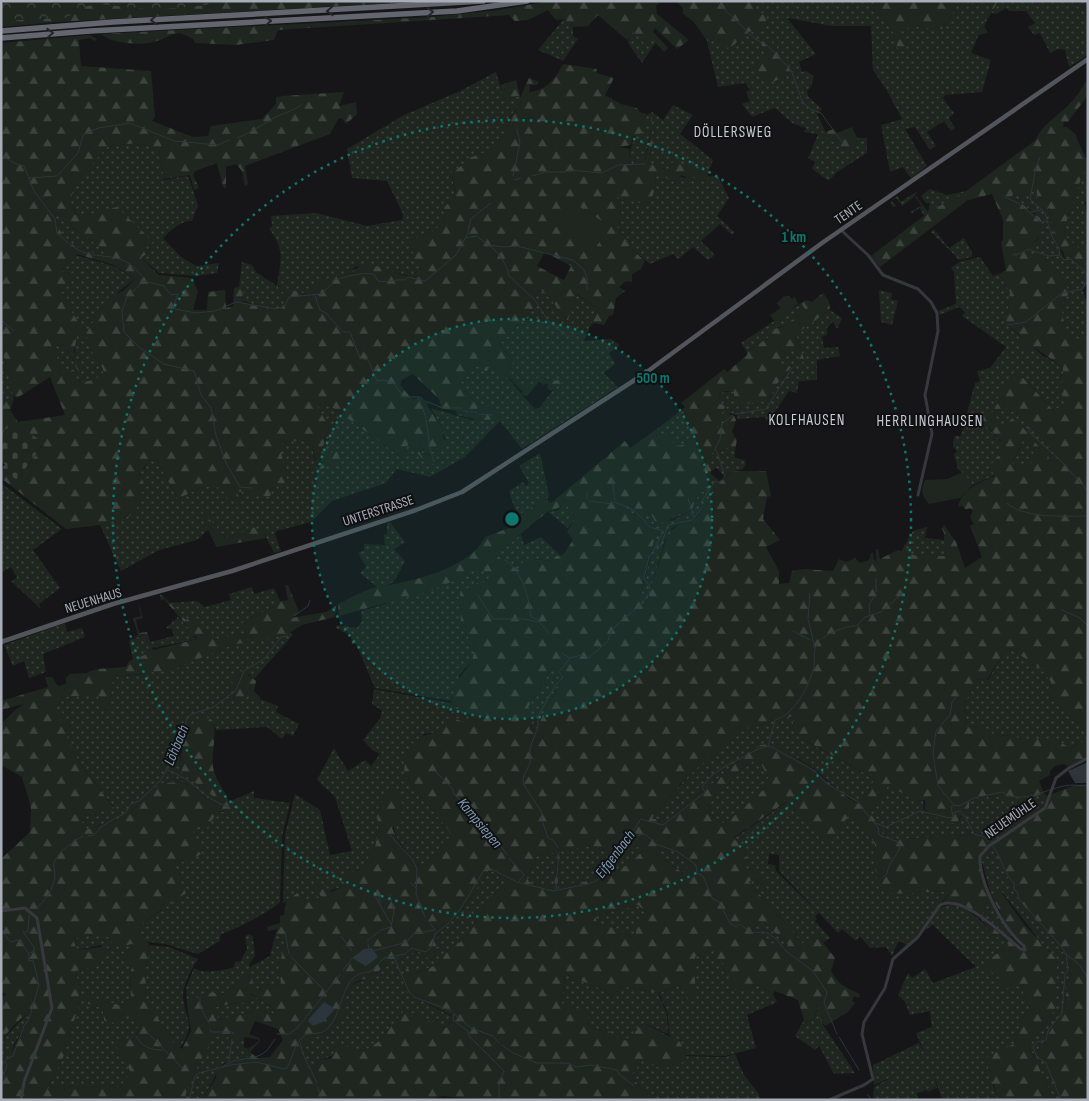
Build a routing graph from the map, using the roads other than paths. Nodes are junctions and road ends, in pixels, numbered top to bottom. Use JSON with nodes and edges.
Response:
{"nodes":[{"id":1,"x":483,"y":1,"type":"edge"},
{"id":2,"x":527,"y":1,"type":"edge"},
{"id":3,"x":219,"y":20,"type":"junction"},
{"id":4,"x":1,"y":31,"type":"edge"},
{"id":5,"x":1,"y":38,"type":"edge"},
{"id":6,"x":1088,"y":59,"type":"edge"},
{"id":7,"x":843,"y":229,"type":"junction"},
{"id":8,"x":557,"y":431,"type":"joint"},
{"id":9,"x":918,"y":495,"type":"dead end"},
{"id":10,"x":193,"y":583,"type":"joint"},
{"id":11,"x":1,"y":642,"type":"edge"},
{"id":12,"x":1088,"y":758,"type":"edge"},
{"id":13,"x":1,"y":910,"type":"edge"},
{"id":14,"x":21,"y":1100,"type":"edge"},
{"id":15,"x":829,"y":1100,"type":"edge"}],
"edges":[{"from":1,"to":3,"type":"highway","one_way":true},
{"from":3,"to":2,"type":"highway","one_way":true},
{"from":3,"to":4,"type":"highway","one_way":true},
{"from":5,"to":3,"type":"highway","one_way":true},
{"from":6,"to":7,"type":"main road","name":"TENTE"},
{"from":7,"to":8,"type":"main road","name":"TENTE"},
{"from":7,"to":9,"type":"street"},
{"from":8,"to":10,"type":"main road","name":"UNTERSTRASSE"},
{"from":10,"to":11,"type":"main road","name":"NEUENHAUS"},
{"from":12,"to":15,"type":"street","name":"NEUEMÜHLE"},
{"from":13,"to":14,"type":"street"}]}
